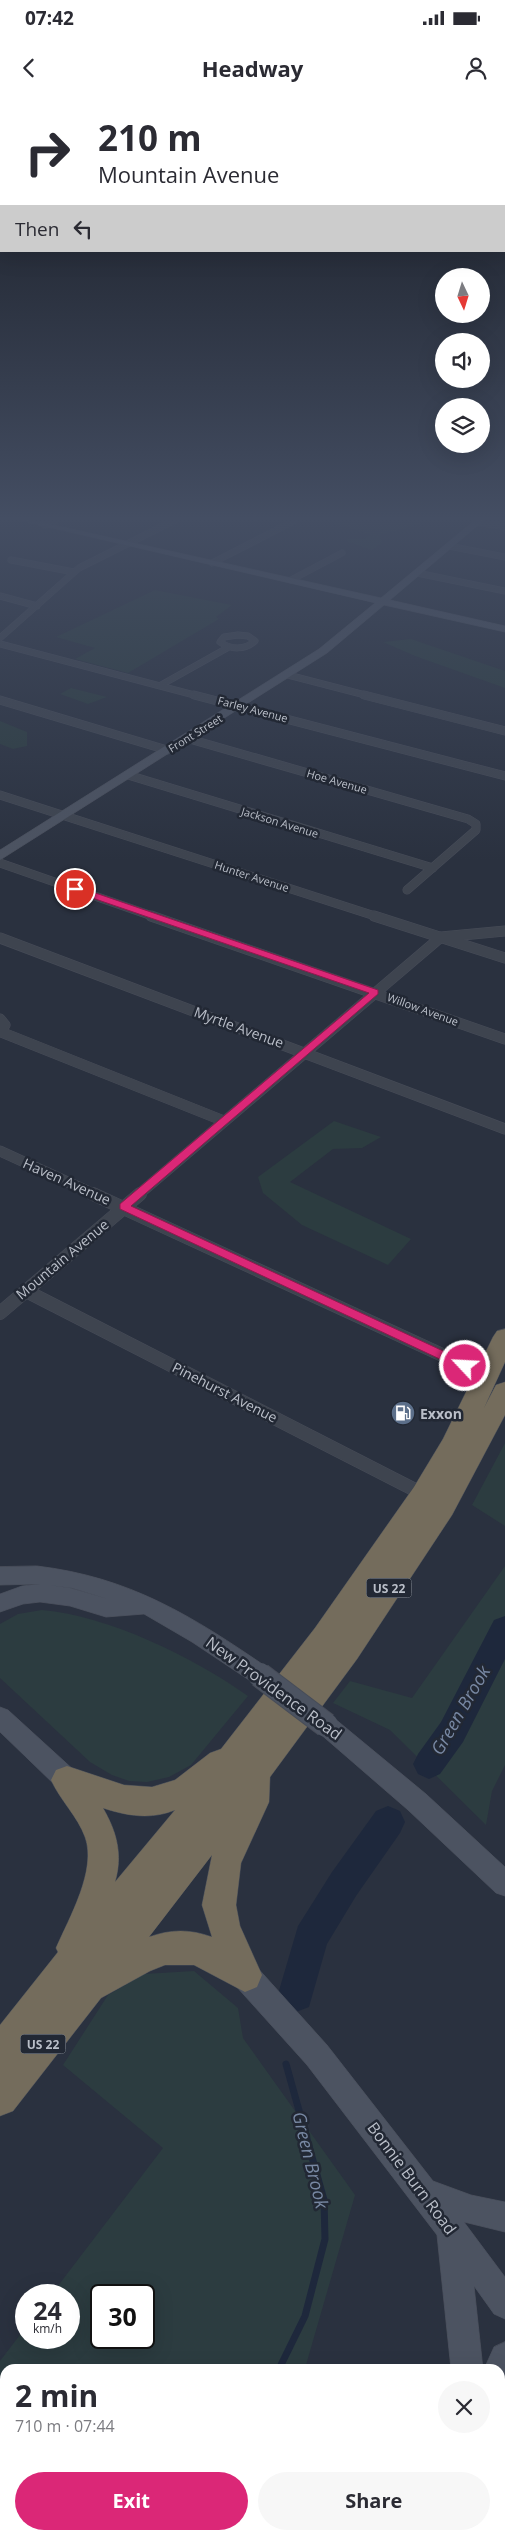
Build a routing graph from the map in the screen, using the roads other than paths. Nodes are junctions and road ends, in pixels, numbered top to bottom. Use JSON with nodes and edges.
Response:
{"nodes":[{"id":1,"x":344,"y":634,"type":"edge"},
{"id":2,"x":0,"y":644,"type":"edge"},
{"id":3,"x":229,"y":647,"type":"dead end"},
{"id":4,"x":288,"y":675,"type":"junction"},
{"id":5,"x":161,"y":685,"type":"junction"},
{"id":6,"x":0,"y":700,"type":"edge"},
{"id":7,"x":239,"y":705,"type":"junction"},
{"id":8,"x":505,"y":731,"type":"edge"},
{"id":9,"x":186,"y":738,"type":"junction"},
{"id":10,"x":167,"y":750,"type":"junction"},
{"id":11,"x":128,"y":775,"type":"junction"},
{"id":12,"x":505,"y":776,"type":"edge"},
{"id":13,"x":0,"y":795,"type":"edge"},
{"id":14,"x":63,"y":816,"type":"junction"},
{"id":15,"x":0,"y":856,"type":"edge"},
{"id":16,"x":0,"y":863,"type":"edge"},
{"id":17,"x":433,"y":868,"type":"junction"},
{"id":18,"x":407,"y":890,"type":"dead end"},
{"id":19,"x":505,"y":931,"type":"edge"},
{"id":20,"x":441,"y":937,"type":"junction"},
{"id":21,"x":0,"y":938,"type":"edge"},
{"id":22,"x":505,"y":958,"type":"edge"},
{"id":23,"x":375,"y":992,"type":"junction"},
{"id":24,"x":0,"y":1019,"type":"edge"},
{"id":25,"x":1,"y":1032,"type":"edge"},
{"id":26,"x":505,"y":1039,"type":"edge"},
{"id":27,"x":306,"y":1052,"type":"junction"},
{"id":28,"x":224,"y":1121,"type":"junction"},
{"id":29,"x":505,"y":1129,"type":"edge"},
{"id":30,"x":0,"y":1151,"type":"edge"},
{"id":31,"x":124,"y":1207,"type":"junction"},
{"id":32,"x":26,"y":1291,"type":"junction"},
{"id":33,"x":0,"y":1313,"type":"edge"},
{"id":34,"x":505,"y":1337,"type":"edge"},
{"id":35,"x":496,"y":1383,"type":"edge"},
{"id":36,"x":423,"y":1494,"type":"junction"},
{"id":37,"x":0,"y":1576,"type":"edge"},
{"id":38,"x":0,"y":1603,"type":"edge"},
{"id":39,"x":150,"y":1604,"type":"junction"},
{"id":40,"x":0,"y":1717,"type":"edge"},
{"id":41,"x":247,"y":1762,"type":"junction"},
{"id":42,"x":67,"y":1780,"type":"junction"},
{"id":43,"x":505,"y":1884,"type":"edge"},
{"id":44,"x":245,"y":1975,"type":"junction"},
{"id":45,"x":74,"y":1981,"type":"junction"},
{"id":46,"x":0,"y":2054,"type":"edge"},
{"id":47,"x":0,"y":2098,"type":"edge"},
{"id":48,"x":423,"y":2192,"type":"junction"},
{"id":49,"x":505,"y":2217,"type":"edge"},
{"id":50,"x":450,"y":2229,"type":"junction"},
{"id":51,"x":505,"y":2303,"type":"edge"},
{"id":52,"x":467,"y":2364,"type":"edge"}],
"edges":[{"from":1,"to":4,"type":"street","name":"Front Street"},
{"from":2,"to":5,"type":"street","name":"Farley Avenue"},
{"from":3,"to":5,"type":"street"},
{"from":4,"to":7,"type":"street","name":"Front Street"},
{"from":4,"to":8,"type":"street"},
{"from":5,"to":7,"type":"street","name":"Farley Avenue"},
{"from":6,"to":10,"type":"street"},
{"from":7,"to":9,"type":"street","name":"Front Street"},
{"from":7,"to":12,"type":"street","name":"Farley Avenue"},
{"from":9,"to":10,"type":"street","name":"Front Street"},
{"from":9,"to":17,"type":"street","name":"Hoe Avenue"},
{"from":10,"to":11,"type":"street","name":"Front Street"},
{"from":11,"to":14,"type":"street","name":"Front Street"},
{"from":11,"to":17,"type":"street","name":"Jackson Avenue"},
{"from":13,"to":14,"type":"street","name":"Hunter Avenue"},
{"from":14,"to":15,"type":"street","name":"Front Street"},
{"from":14,"to":20,"type":"street","name":"Hunter Avenue"},
{"from":16,"to":23,"type":"street","name":"Willow Avenue"},
{"from":17,"to":18,"type":"street"},
{"from":19,"to":20,"type":"street"},
{"from":20,"to":22,"type":"street","name":"Hunter Avenue"},
{"from":20,"to":23,"type":"street","name":"Mountain Avenue"},
{"from":21,"to":27,"type":"street","name":"Myrtle Avenue"},
{"from":23,"to":26,"type":"street","name":"Willow Avenue"},
{"from":23,"to":27,"type":"street","name":"Mountain Avenue"},
{"from":24,"to":25,"type":"street"},
{"from":25,"to":28,"type":"street"},
{"from":27,"to":28,"type":"street","name":"Mountain Avenue"},
{"from":27,"to":29,"type":"street","name":"Myrtle Avenue"},
{"from":28,"to":31,"type":"street","name":"Mountain Avenue"},
{"from":30,"to":31,"type":"street","name":"Haven Avenue"},
{"from":31,"to":32,"type":"street","name":"Mountain Avenue"},
{"from":31,"to":35,"type":"street","name":"Haven Avenue"},
{"from":32,"to":33,"type":"street","name":"Mountain Avenue"},
{"from":32,"to":36,"type":"street","name":"Pinehurst Avenue"},
{"from":34,"to":35,"type":"highway","number":"US 22"},
{"from":35,"to":36,"type":"highway","number":"US 22"},
{"from":35,"to":41,"type":"highway","number":"US 22"},
{"from":36,"to":41,"type":"highway","number":"US 22"},
{"from":37,"to":39,"type":"street","name":"New Providence Road"},
{"from":38,"to":39,"type":"street"},
{"from":39,"to":43,"type":"street","name":"New Providence Road","bridge":true},
{"from":40,"to":42,"type":"street"},
{"from":41,"to":42,"type":"highway"},
{"from":41,"to":44,"type":"highway"},
{"from":41,"to":45,"type":"highway","number":"US 22"},
{"from":42,"to":45,"type":"highway"},
{"from":44,"to":45,"type":"highway"},
{"from":44,"to":48,"type":"street","name":"Bonnie Burn Road"},
{"from":45,"to":46,"type":"highway","number":"US 22"},
{"from":45,"to":47,"type":"highway","number":"US 22"},
{"from":48,"to":49,"type":"street"},
{"from":48,"to":50,"type":"street","name":"Bonnie Burn Road"},
{"from":50,"to":51,"type":"street","name":"Bonnie Burn Road"},
{"from":50,"to":52,"type":"street"}]}
